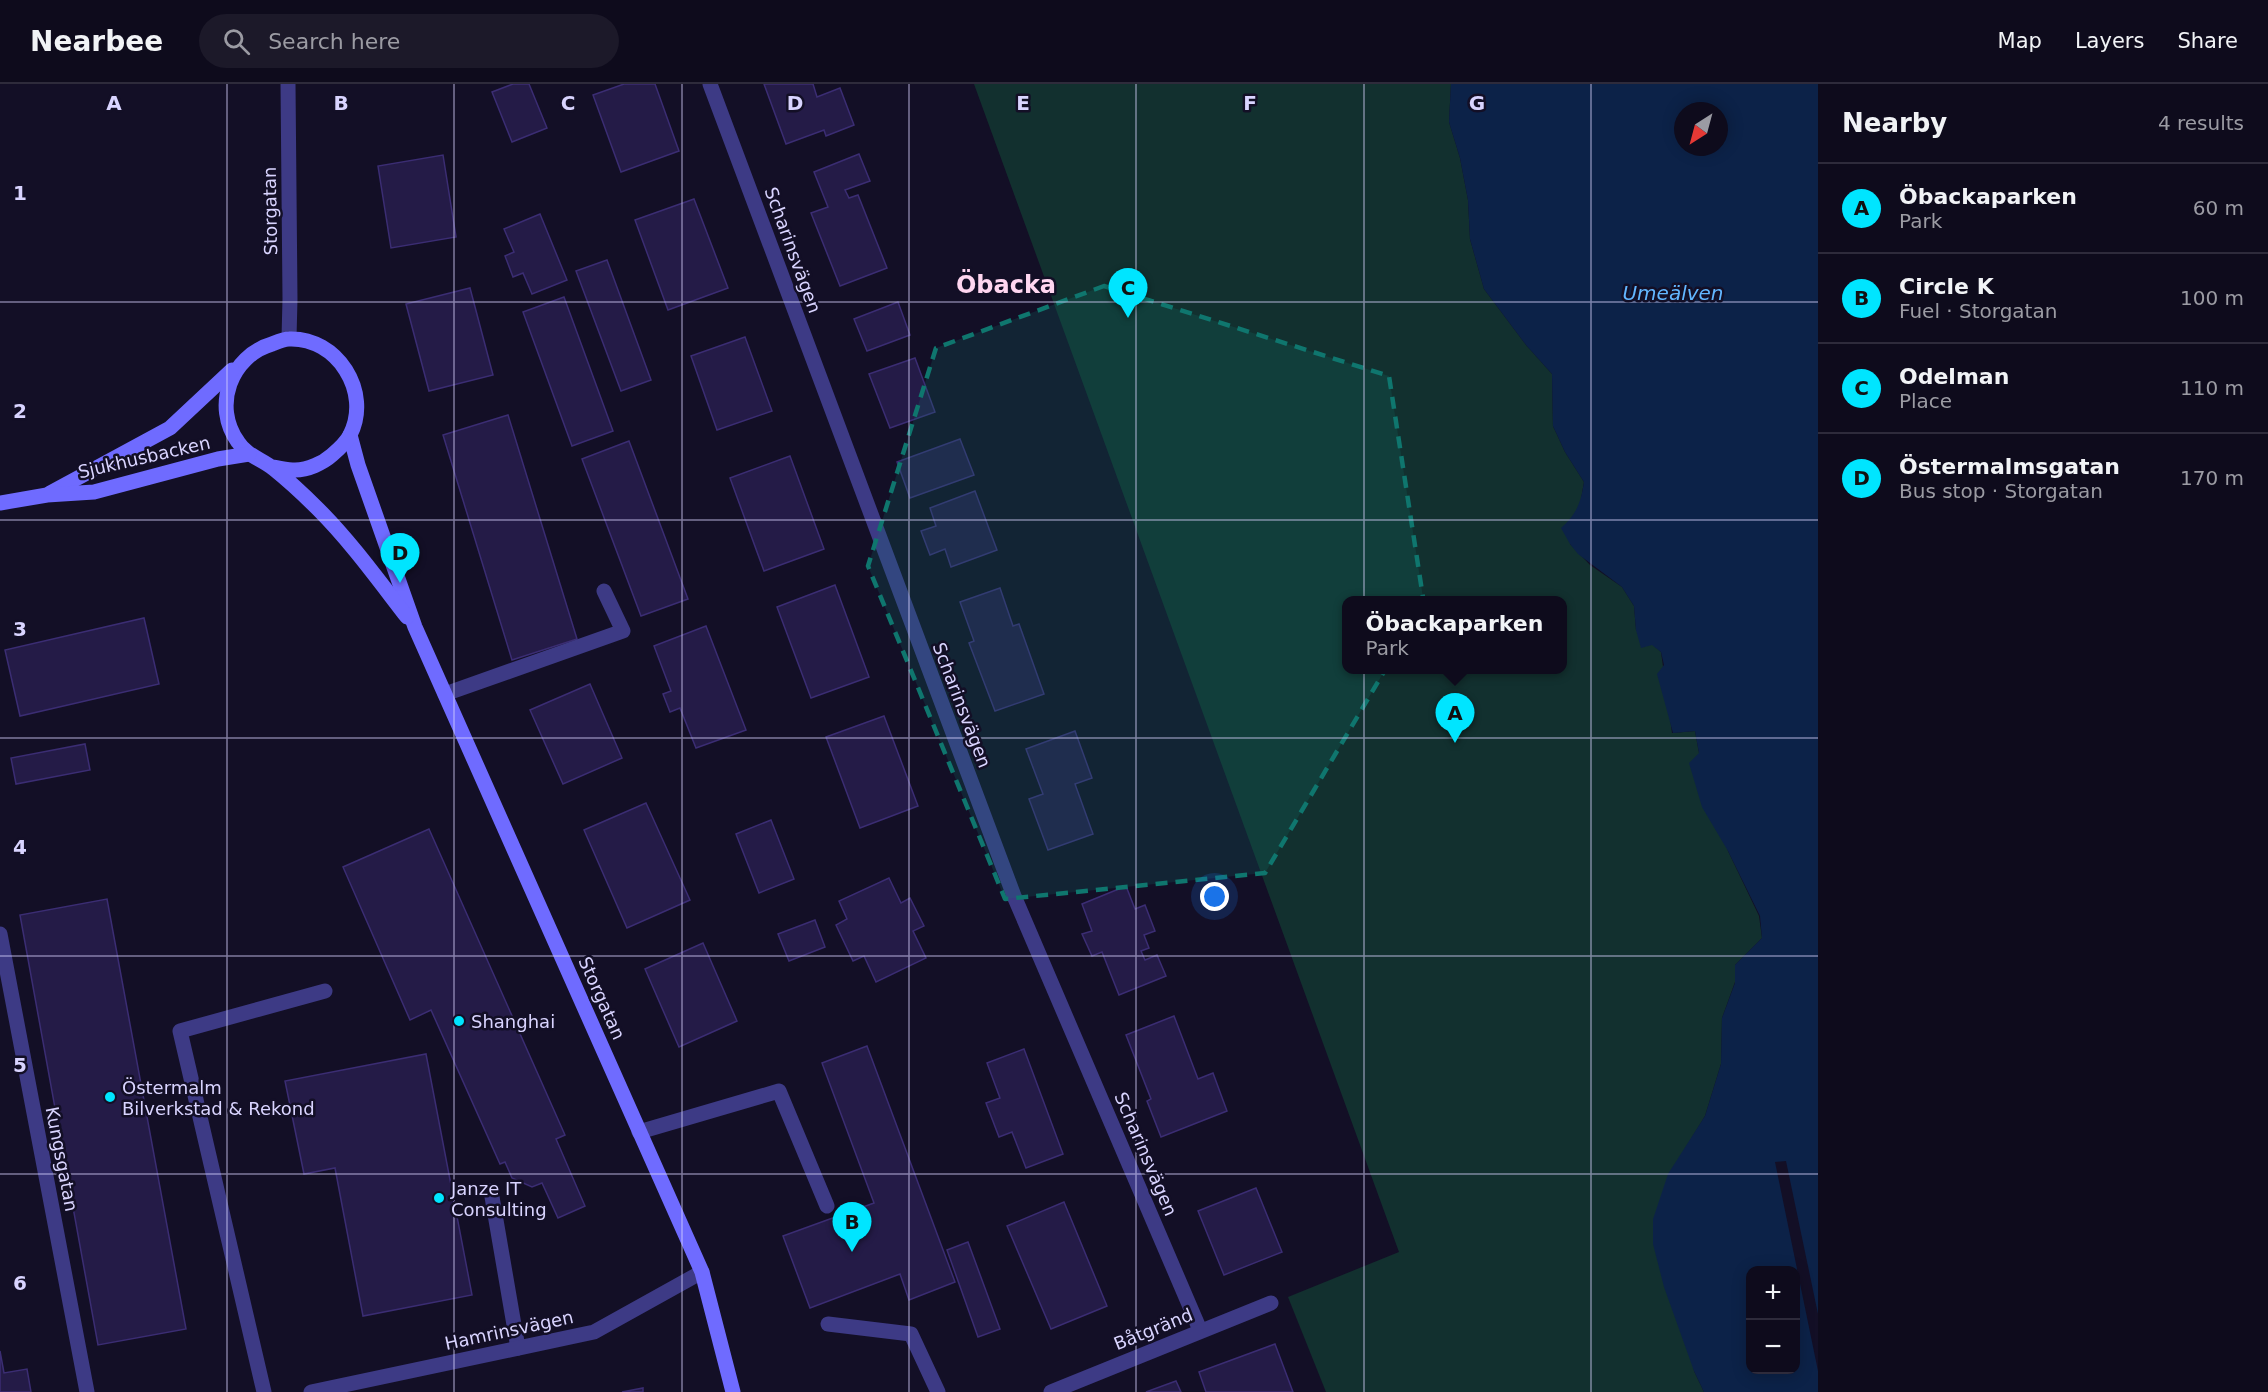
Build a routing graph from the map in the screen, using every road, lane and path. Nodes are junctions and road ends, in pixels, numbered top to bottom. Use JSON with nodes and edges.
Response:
{"nodes":[{"id":1,"x":288,"y":84,"type":"edge"},
{"id":2,"x":710,"y":84,"type":"edge"},
{"id":3,"x":289,"y":338,"type":"junction"},
{"id":4,"x":239,"y":364,"type":"junction"},
{"id":5,"x":350,"y":435,"type":"junction"},
{"id":6,"x":249,"y":454,"type":"junction"},
{"id":7,"x":272,"y":467,"type":"junction"},
{"id":8,"x":47,"y":495,"type":"junction"},
{"id":9,"x":0,"y":503,"type":"edge"},
{"id":10,"x":604,"y":591,"type":"dead end"},
{"id":11,"x":415,"y":627,"type":"junction"},
{"id":12,"x":445,"y":694,"type":"junction"},
{"id":13,"x":0,"y":934,"type":"edge"},
{"id":14,"x":325,"y":991,"type":"dead end"},
{"id":15,"x":639,"y":1132,"type":"junction"},
{"id":16,"x":491,"y":1191,"type":"dead end"},
{"id":17,"x":827,"y":1206,"type":"dead end"},
{"id":18,"x":702,"y":1272,"type":"junction"},
{"id":19,"x":1271,"y":1304,"type":"dead end"},
{"id":20,"x":828,"y":1324,"type":"dead end"},
{"id":21,"x":1200,"y":1330,"type":"junction"},
{"id":22,"x":518,"y":1348,"type":"junction"},
{"id":23,"x":87,"y":1392,"type":"edge"},
{"id":24,"x":264,"y":1392,"type":"edge"},
{"id":25,"x":311,"y":1392,"type":"edge"},
{"id":26,"x":733,"y":1392,"type":"edge"},
{"id":27,"x":938,"y":1392,"type":"edge"},
{"id":28,"x":1051,"y":1392,"type":"edge"}],
"edges":[{"from":1,"to":3,"type":"street","name":"Storgatan"},
{"from":2,"to":21,"type":"street","name":"Scharinsvägen"},
{"from":3,"to":4,"type":"street"},
{"from":3,"to":5,"type":"street","name":"Storgatan"},
{"from":4,"to":6,"type":"street","name":"Storgatan"},
{"from":4,"to":8,"type":"street","name":"Sjukhusbacken"},
{"from":5,"to":7,"type":"street","name":"Storgatan"},
{"from":5,"to":11,"type":"street","name":"Storgatan"},
{"from":6,"to":7,"type":"street","name":"Storgatan"},
{"from":6,"to":8,"type":"street","name":"Sjukhusbacken"},
{"from":7,"to":11,"type":"street","name":"Storgatan"},
{"from":8,"to":9,"type":"street","name":"Sjukhusbacken"},
{"from":10,"to":12,"type":"street"},
{"from":11,"to":12,"type":"street","name":"Storgatan"},
{"from":12,"to":15,"type":"street","name":"Storgatan"},
{"from":13,"to":23,"type":"street","name":"Kungsgatan"},
{"from":14,"to":24,"type":"street"},
{"from":15,"to":17,"type":"street"},
{"from":15,"to":18,"type":"street","name":"Storgatan"},
{"from":16,"to":22,"type":"street"},
{"from":18,"to":22,"type":"street","name":"Hamrinsvägen"},
{"from":18,"to":26,"type":"street","name":"Storgatan"},
{"from":19,"to":21,"type":"street","name":"Båtgränd"},
{"from":20,"to":27,"type":"street"},
{"from":21,"to":28,"type":"street","name":"Båtgränd"},
{"from":22,"to":25,"type":"street","name":"Hamrinsvägen"}]}
